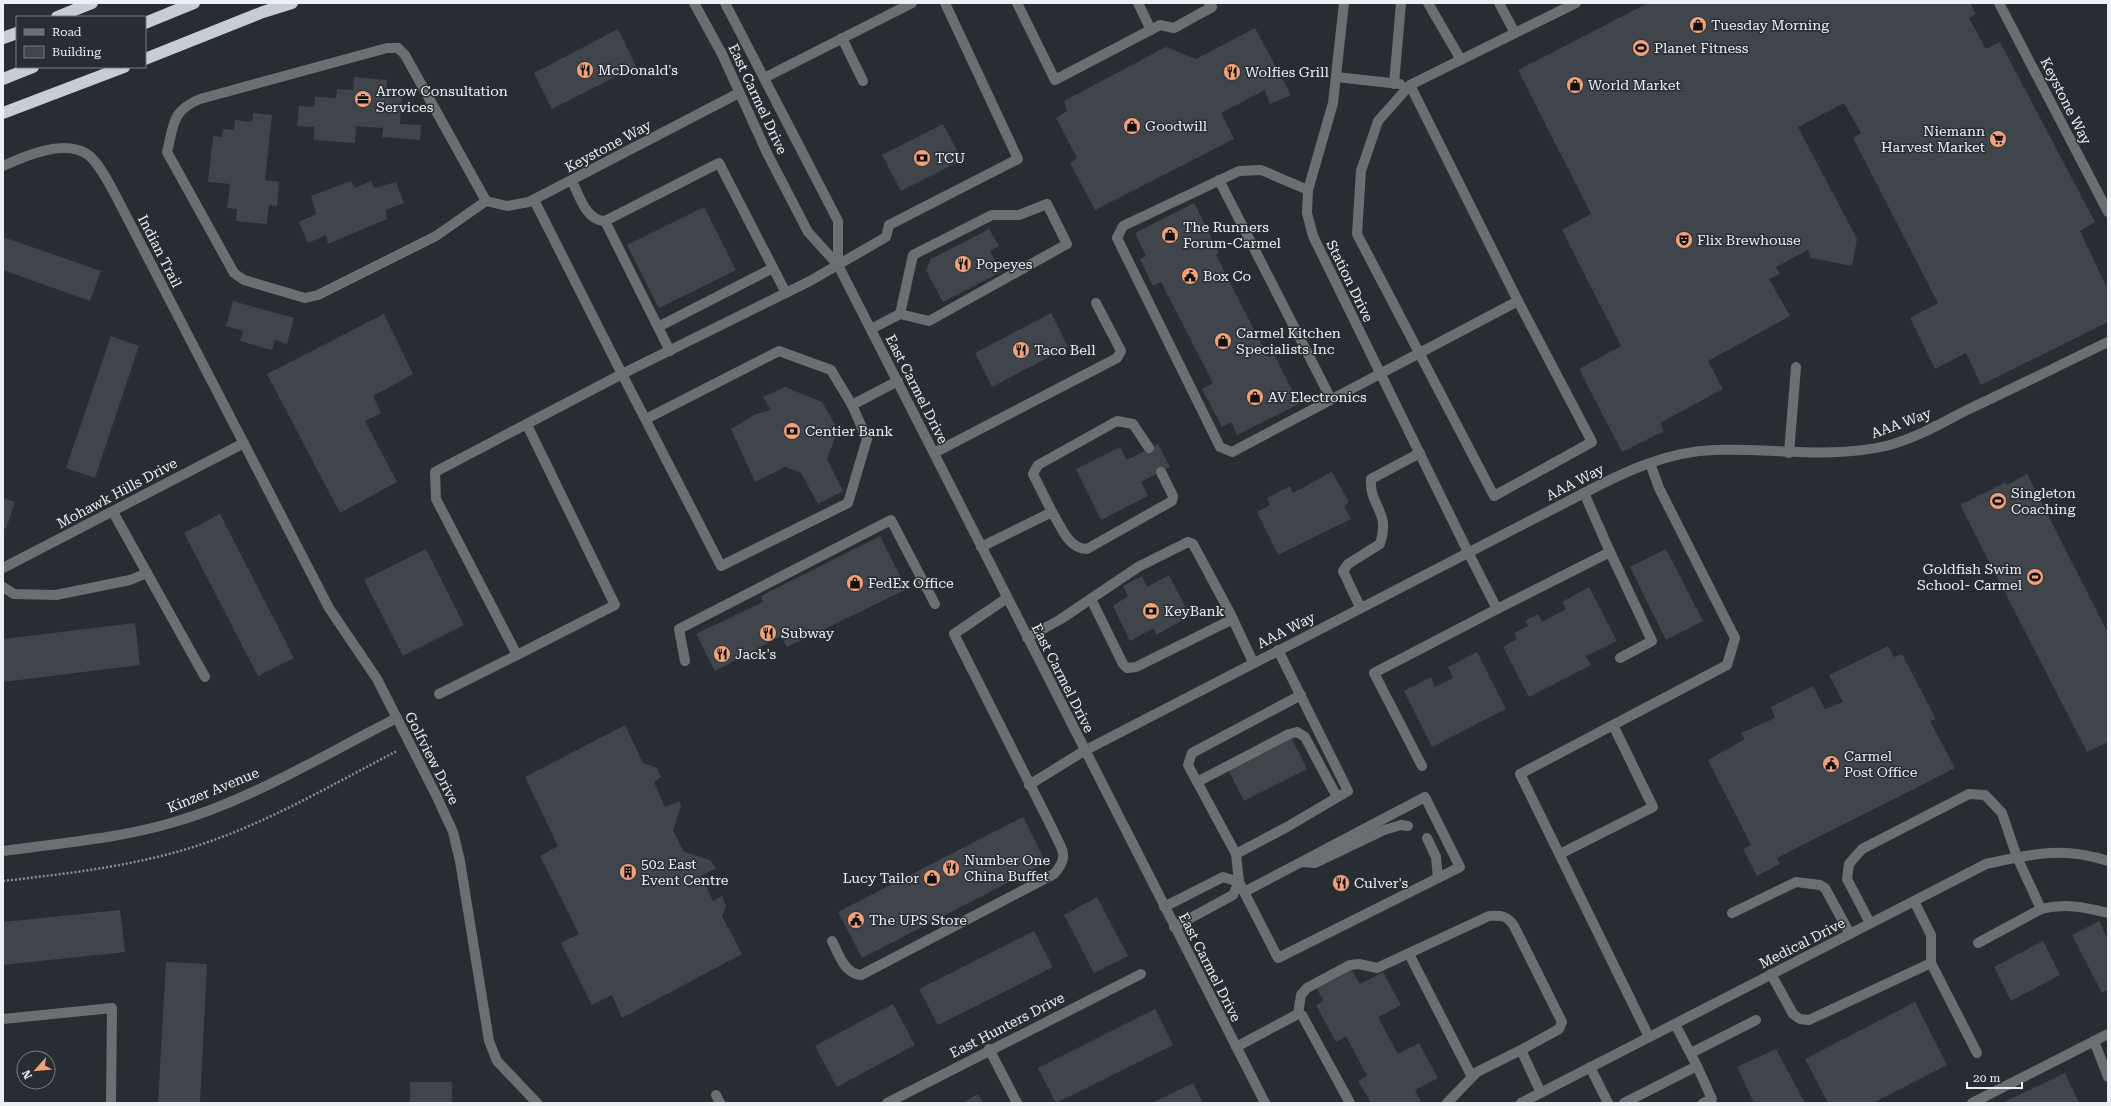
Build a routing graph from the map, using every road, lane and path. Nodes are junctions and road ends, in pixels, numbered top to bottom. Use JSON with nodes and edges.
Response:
{"nodes":[{"id":1,"x":92,"y":3,"type":"edge"},
{"id":2,"x":194,"y":3,"type":"edge"},
{"id":3,"x":292,"y":3,"type":"edge"},
{"id":4,"x":694,"y":3,"type":"edge"},
{"id":5,"x":724,"y":3,"type":"edge"},
{"id":6,"x":912,"y":3,"type":"edge"},
{"id":7,"x":945,"y":3,"type":"edge"},
{"id":8,"x":1017,"y":3,"type":"edge"},
{"id":9,"x":1138,"y":3,"type":"edge"},
{"id":10,"x":1210,"y":3,"type":"edge"},
{"id":11,"x":1344,"y":3,"type":"edge"},
{"id":12,"x":1401,"y":3,"type":"edge"},
{"id":13,"x":1428,"y":3,"type":"edge"},
{"id":14,"x":1499,"y":3,"type":"edge"},
{"id":15,"x":1576,"y":3,"type":"edge"},
{"id":16,"x":1999,"y":3,"type":"edge"},
{"id":17,"x":1558,"y":7,"type":"edge"},
{"id":18,"x":60,"y":16,"type":"edge"},
{"id":19,"x":146,"y":22,"type":"edge"},
{"id":20,"x":1151,"y":30,"type":"junction"},
{"id":21,"x":16,"y":33,"type":"edge"},
{"id":22,"x":1515,"y":33,"type":"junction"},
{"id":23,"x":3,"y":38,"type":"edge"},
{"id":24,"x":842,"y":38,"type":"junction"},
{"id":25,"x":146,"y":59,"type":"edge"},
{"id":26,"x":1461,"y":60,"type":"junction"},
{"id":27,"x":30,"y":68,"type":"edge"},
{"id":28,"x":121,"y":68,"type":"edge"},
{"id":29,"x":1336,"y":77,"type":"junction"},
{"id":30,"x":764,"y":78,"type":"junction"},
{"id":31,"x":3,"y":79,"type":"edge"},
{"id":32,"x":863,"y":81,"type":"dead end"},
{"id":33,"x":1394,"y":84,"type":"junction"},
{"id":34,"x":1410,"y":85,"type":"junction"},
{"id":35,"x":740,"y":93,"type":"junction"},
{"id":36,"x":3,"y":113,"type":"edge"},
{"id":37,"x":3,"y":166,"type":"edge"},
{"id":38,"x":1219,"y":180,"type":"junction"},
{"id":39,"x":572,"y":181,"type":"junction"},
{"id":40,"x":1308,"y":190,"type":"junction"},
{"id":41,"x":534,"y":200,"type":"junction"},
{"id":42,"x":486,"y":201,"type":"junction"},
{"id":43,"x":2108,"y":212,"type":"edge"},
{"id":44,"x":605,"y":221,"type":"junction"},
{"id":45,"x":838,"y":265,"type":"junction"},
{"id":46,"x":773,"y":268,"type":"junction"},
{"id":47,"x":786,"y":293,"type":"junction"},
{"id":48,"x":1518,"y":301,"type":"junction"},
{"id":49,"x":1096,"y":303,"type":"dead end"},
{"id":50,"x":900,"y":314,"type":"junction"},
{"id":51,"x":658,"y":327,"type":"junction"},
{"id":52,"x":871,"y":329,"type":"junction"},
{"id":53,"x":2108,"y":342,"type":"edge"},
{"id":54,"x":670,"y":351,"type":"junction"},
{"id":55,"x":1419,"y":353,"type":"junction"},
{"id":56,"x":1796,"y":367,"type":"dead end"},
{"id":57,"x":1380,"y":373,"type":"junction"},
{"id":58,"x":622,"y":374,"type":"junction"},
{"id":59,"x":898,"y":381,"type":"junction"},
{"id":60,"x":1331,"y":399,"type":"junction"},
{"id":61,"x":852,"y":405,"type":"junction"},
{"id":62,"x":646,"y":419,"type":"junction"},
{"id":63,"x":527,"y":425,"type":"junction"},
{"id":64,"x":244,"y":443,"type":"junction"},
{"id":65,"x":1149,"y":448,"type":"dead end"},
{"id":66,"x":1420,"y":452,"type":"junction"},
{"id":67,"x":1790,"y":452,"type":"junction"},
{"id":68,"x":934,"y":453,"type":"junction"},
{"id":69,"x":1650,"y":463,"type":"junction"},
{"id":70,"x":1162,"y":472,"type":"dead end"},
{"id":71,"x":1584,"y":493,"type":"junction"},
{"id":72,"x":112,"y":512,"type":"junction"},
{"id":73,"x":1052,"y":512,"type":"junction"},
{"id":74,"x":982,"y":547,"type":"junction"},
{"id":75,"x":1468,"y":552,"type":"junction"},
{"id":76,"x":1610,"y":552,"type":"junction"},
{"id":77,"x":3,"y":568,"type":"edge"},
{"id":78,"x":147,"y":573,"type":"junction"},
{"id":79,"x":3,"y":587,"type":"edge"},
{"id":80,"x":1007,"y":598,"type":"junction"},
{"id":81,"x":1091,"y":599,"type":"junction"},
{"id":82,"x":935,"y":604,"type":"dead end"},
{"id":83,"x":1360,"y":608,"type":"junction"},
{"id":84,"x":1497,"y":609,"type":"junction"},
{"id":85,"x":1231,"y":615,"type":"junction"},
{"id":86,"x":1027,"y":638,"type":"junction"},
{"id":87,"x":1278,"y":650,"type":"junction"},
{"id":88,"x":517,"y":655,"type":"junction"},
{"id":89,"x":1620,"y":658,"type":"dead end"},
{"id":90,"x":685,"y":661,"type":"dead end"},
{"id":91,"x":1253,"y":662,"type":"junction"},
{"id":92,"x":205,"y":677,"type":"dead end"},
{"id":93,"x":439,"y":694,"type":"dead end"},
{"id":94,"x":1301,"y":695,"type":"junction"},
{"id":95,"x":396,"y":718,"type":"junction"},
{"id":96,"x":1613,"y":725,"type":"junction"},
{"id":97,"x":410,"y":744,"type":"junction"},
{"id":98,"x":1084,"y":751,"type":"junction"},
{"id":99,"x":1422,"y":766,"type":"dead end"},
{"id":100,"x":1198,"y":782,"type":"junction"},
{"id":101,"x":1029,"y":784,"type":"junction"},
{"id":102,"x":1337,"y":797,"type":"junction"},
{"id":103,"x":1408,"y":826,"type":"dead end"},
{"id":104,"x":1428,"y":838,"type":"dead end"},
{"id":105,"x":3,"y":851,"type":"edge"},
{"id":106,"x":1236,"y":854,"type":"junction"},
{"id":107,"x":1560,"y":854,"type":"junction"},
{"id":108,"x":2017,"y":857,"type":"junction"},
{"id":109,"x":2108,"y":861,"type":"edge"},
{"id":110,"x":1301,"y":862,"type":"junction"},
{"id":111,"x":1438,"y":878,"type":"junction"},
{"id":112,"x":3,"y":881,"type":"edge"},
{"id":113,"x":1239,"y":882,"type":"junction"},
{"id":114,"x":1244,"y":892,"type":"junction"},
{"id":115,"x":1914,"y":901,"type":"junction"},
{"id":116,"x":1164,"y":907,"type":"junction"},
{"id":117,"x":2041,"y":909,"type":"junction"},
{"id":118,"x":1732,"y":913,"type":"dead end"},
{"id":119,"x":2108,"y":913,"type":"edge"},
{"id":120,"x":1870,"y":923,"type":"junction"},
{"id":121,"x":1174,"y":927,"type":"junction"},
{"id":122,"x":1850,"y":934,"type":"junction"},
{"id":123,"x":832,"y":941,"type":"dead end"},
{"id":124,"x":1978,"y":943,"type":"dead end"},
{"id":125,"x":1409,"y":954,"type":"junction"},
{"id":126,"x":1931,"y":963,"type":"junction"},
{"id":127,"x":1141,"y":974,"type":"dead end"},
{"id":128,"x":1771,"y":974,"type":"junction"},
{"id":129,"x":1298,"y":1014,"type":"junction"},
{"id":130,"x":3,"y":1019,"type":"edge"},
{"id":131,"x":1756,"y":1020,"type":"dead end"},
{"id":132,"x":1675,"y":1024,"type":"junction"},
{"id":133,"x":2108,"y":1034,"type":"edge"},
{"id":134,"x":1649,"y":1037,"type":"junction"},
{"id":135,"x":2094,"y":1041,"type":"junction"},
{"id":136,"x":1236,"y":1047,"type":"junction"},
{"id":137,"x":989,"y":1050,"type":"junction"},
{"id":138,"x":1521,"y":1050,"type":"junction"},
{"id":139,"x":1977,"y":1053,"type":"dead end"},
{"id":140,"x":1691,"y":1054,"type":"junction"},
{"id":141,"x":1697,"y":1066,"type":"junction"},
{"id":142,"x":1590,"y":1067,"type":"junction"},
{"id":143,"x":1472,"y":1077,"type":"junction"},
{"id":144,"x":2108,"y":1077,"type":"edge"},
{"id":145,"x":1541,"y":1093,"type":"junction"},
{"id":146,"x":111,"y":1103,"type":"edge"},
{"id":147,"x":537,"y":1103,"type":"edge"},
{"id":148,"x":887,"y":1103,"type":"edge"},
{"id":149,"x":1017,"y":1103,"type":"edge"},
{"id":150,"x":1264,"y":1103,"type":"edge"},
{"id":151,"x":1350,"y":1103,"type":"edge"},
{"id":152,"x":1447,"y":1103,"type":"edge"},
{"id":153,"x":1520,"y":1103,"type":"edge"},
{"id":154,"x":1608,"y":1103,"type":"edge"},
{"id":155,"x":1624,"y":1103,"type":"edge"},
{"id":156,"x":1703,"y":1103,"type":"edge"},
{"id":157,"x":1972,"y":1103,"type":"edge"}],
"edges":[{"from":1,"to":18,"type":"highway"},
{"from":2,"to":19,"type":"highway"},
{"from":3,"to":25,"type":"highway"},
{"from":4,"to":35,"type":"street","name":"East Carmel Drive"},
{"from":5,"to":30,"type":"street","name":"East Carmel Drive"},
{"from":6,"to":24,"type":"street"},
{"from":7,"to":45,"type":"street"},
{"from":8,"to":20,"type":"street"},
{"from":9,"to":20,"type":"street"},
{"from":10,"to":20,"type":"street"},
{"from":11,"to":29,"type":"street","name":"Station Drive"},
{"from":12,"to":33,"type":"street"},
{"from":13,"to":26,"type":"street"},
{"from":14,"to":22,"type":"street"},
{"from":15,"to":17,"type":"street"},
{"from":16,"to":43,"type":"street","name":"Keystone Way"},
{"from":17,"to":22,"type":"street"},
{"from":21,"to":23,"type":"highway"},
{"from":22,"to":26,"type":"street"},
{"from":24,"to":30,"type":"street"},
{"from":24,"to":32,"type":"street"},
{"from":26,"to":34,"type":"street"},
{"from":27,"to":31,"type":"highway"},
{"from":28,"to":36,"type":"highway"},
{"from":29,"to":33,"type":"street"},
{"from":29,"to":40,"type":"street","name":"Station Drive"},
{"from":30,"to":45,"type":"street","name":"East Carmel Drive"},
{"from":33,"to":34,"type":"street"},
{"from":34,"to":48,"type":"street"},
{"from":34,"to":55,"type":"street"},
{"from":35,"to":39,"type":"street","name":"Keystone Way"},
{"from":35,"to":45,"type":"street","name":"East Carmel Drive"},
{"from":37,"to":64,"type":"street","name":"Indian Trail"},
{"from":38,"to":40,"type":"street"},
{"from":38,"to":60,"type":"street"},
{"from":38,"to":60,"type":"street"},
{"from":39,"to":41,"type":"street","name":"Keystone Way"},
{"from":39,"to":44,"type":"street"},
{"from":40,"to":57,"type":"street","name":"Station Drive"},
{"from":41,"to":42,"type":"street","name":"Keystone Way"},
{"from":41,"to":58,"type":"street"},
{"from":42,"to":42,"type":"street"},
{"from":44,"to":46,"type":"street"},
{"from":44,"to":51,"type":"street"},
{"from":45,"to":47,"type":"street"},
{"from":45,"to":52,"type":"street","name":"East Carmel Drive"},
{"from":46,"to":47,"type":"street"},
{"from":46,"to":51,"type":"street"},
{"from":47,"to":54,"type":"street"},
{"from":48,"to":55,"type":"street"},
{"from":48,"to":55,"type":"street"},
{"from":49,"to":68,"type":"street"},
{"from":50,"to":50,"type":"street"},
{"from":50,"to":52,"type":"street"},
{"from":51,"to":54,"type":"street"},
{"from":52,"to":59,"type":"street","name":"East Carmel Drive"},
{"from":53,"to":67,"type":"street","name":"AAA Way"},
{"from":54,"to":58,"type":"street"},
{"from":55,"to":57,"type":"street"},
{"from":56,"to":67,"type":"street"},
{"from":57,"to":60,"type":"street"},
{"from":57,"to":66,"type":"street","name":"Station Drive"},
{"from":58,"to":62,"type":"street"},
{"from":58,"to":63,"type":"street"},
{"from":59,"to":61,"type":"street"},
{"from":59,"to":68,"type":"street","name":"East Carmel Drive"},
{"from":61,"to":62,"type":"street"},
{"from":61,"to":62,"type":"street"},
{"from":63,"to":88,"type":"street"},
{"from":63,"to":88,"type":"street"},
{"from":64,"to":72,"type":"street","name":"Mohawk Hills Drive"},
{"from":64,"to":95,"type":"street","name":"Golfview Drive"},
{"from":65,"to":73,"type":"street"},
{"from":66,"to":75,"type":"street","name":"Station Drive"},
{"from":66,"to":83,"type":"street"},
{"from":67,"to":69,"type":"street","name":"AAA Way"},
{"from":68,"to":74,"type":"street","name":"East Carmel Drive"},
{"from":69,"to":71,"type":"street","name":"AAA Way"},
{"from":69,"to":96,"type":"street"},
{"from":70,"to":73,"type":"street"},
{"from":71,"to":75,"type":"street","name":"AAA Way"},
{"from":71,"to":76,"type":"street"},
{"from":72,"to":77,"type":"street","name":"Mohawk Hills Drive"},
{"from":72,"to":78,"type":"street"},
{"from":73,"to":74,"type":"street"},
{"from":74,"to":80,"type":"street","name":"East Carmel Drive"},
{"from":75,"to":83,"type":"street","name":"AAA Way"},
{"from":75,"to":84,"type":"street","name":"Station Drive"},
{"from":76,"to":84,"type":"street"},
{"from":76,"to":89,"type":"street"},
{"from":78,"to":79,"type":"street"},
{"from":78,"to":92,"type":"street"},
{"from":80,"to":86,"type":"street","name":"East Carmel Drive"},
{"from":80,"to":101,"type":"street"},
{"from":81,"to":85,"type":"street"},
{"from":81,"to":85,"type":"street"},
{"from":81,"to":86,"type":"street"},
{"from":82,"to":90,"type":"street"},
{"from":83,"to":87,"type":"street","name":"AAA Way"},
{"from":84,"to":99,"type":"street"},
{"from":85,"to":91,"type":"street"},
{"from":86,"to":98,"type":"street","name":"East Carmel Drive"},
{"from":87,"to":91,"type":"street","name":"AAA Way"},
{"from":87,"to":94,"type":"street"},
{"from":88,"to":93,"type":"street"},
{"from":91,"to":98,"type":"street","name":"AAA Way"},
{"from":94,"to":100,"type":"street"},
{"from":94,"to":102,"type":"street"},
{"from":95,"to":97,"type":"street","name":"Golfview Drive"},
{"from":95,"to":105,"type":"street","name":"Kinzer Avenue"},
{"from":96,"to":107,"type":"street"},
{"from":96,"to":107,"type":"street"},
{"from":97,"to":112,"type":"path"},
{"from":97,"to":147,"type":"street","name":"Golfview Drive"},
{"from":98,"to":101,"type":"street","name":"AAA Way"},
{"from":98,"to":116,"type":"street","name":"East Carmel Drive"},
{"from":100,"to":102,"type":"street"},
{"from":100,"to":106,"type":"street"},
{"from":101,"to":123,"type":"street"},
{"from":102,"to":106,"type":"street"},
{"from":103,"to":110,"type":"street"},
{"from":104,"to":111,"type":"street"},
{"from":106,"to":113,"type":"street"},
{"from":107,"to":134,"type":"street"},
{"from":108,"to":109,"type":"street","name":"Medical Drive"},
{"from":108,"to":115,"type":"street","name":"Medical Drive"},
{"from":108,"to":117,"type":"street"},
{"from":108,"to":120,"type":"street"},
{"from":110,"to":111,"type":"street"},
{"from":110,"to":114,"type":"street"},
{"from":111,"to":114,"type":"street"},
{"from":113,"to":114,"type":"street"},
{"from":113,"to":116,"type":"street"},
{"from":113,"to":121,"type":"street"},
{"from":115,"to":120,"type":"street","name":"Medical Drive"},
{"from":115,"to":126,"type":"street"},
{"from":116,"to":121,"type":"street","name":"East Carmel Drive"},
{"from":117,"to":119,"type":"street"},
{"from":117,"to":124,"type":"street"},
{"from":118,"to":122,"type":"street"},
{"from":120,"to":122,"type":"street","name":"Medical Drive"},
{"from":121,"to":136,"type":"street","name":"East Carmel Drive"},
{"from":122,"to":128,"type":"street","name":"Medical Drive"},
{"from":125,"to":129,"type":"street"},
{"from":125,"to":138,"type":"street"},
{"from":125,"to":143,"type":"street"},
{"from":126,"to":128,"type":"street"},
{"from":126,"to":139,"type":"street"},
{"from":127,"to":137,"type":"street","name":"East Hunters Drive"},
{"from":128,"to":132,"type":"street","name":"Medical Drive"},
{"from":129,"to":136,"type":"street"},
{"from":129,"to":151,"type":"street"},
{"from":130,"to":146,"type":"street"},
{"from":131,"to":140,"type":"street"},
{"from":132,"to":134,"type":"street","name":"Medical Drive"},
{"from":132,"to":140,"type":"street"},
{"from":133,"to":135,"type":"street"},
{"from":134,"to":142,"type":"street","name":"Medical Drive"},
{"from":135,"to":144,"type":"street"},
{"from":135,"to":157,"type":"street"},
{"from":136,"to":150,"type":"street","name":"East Carmel Drive"},
{"from":137,"to":148,"type":"street","name":"East Hunters Drive"},
{"from":137,"to":149,"type":"street"},
{"from":138,"to":143,"type":"street"},
{"from":138,"to":145,"type":"street"},
{"from":140,"to":141,"type":"street"},
{"from":141,"to":155,"type":"street"},
{"from":141,"to":156,"type":"street"},
{"from":142,"to":145,"type":"street","name":"Medical Drive"},
{"from":142,"to":154,"type":"street"},
{"from":143,"to":152,"type":"street"},
{"from":145,"to":153,"type":"street","name":"Medical Drive"}]}
